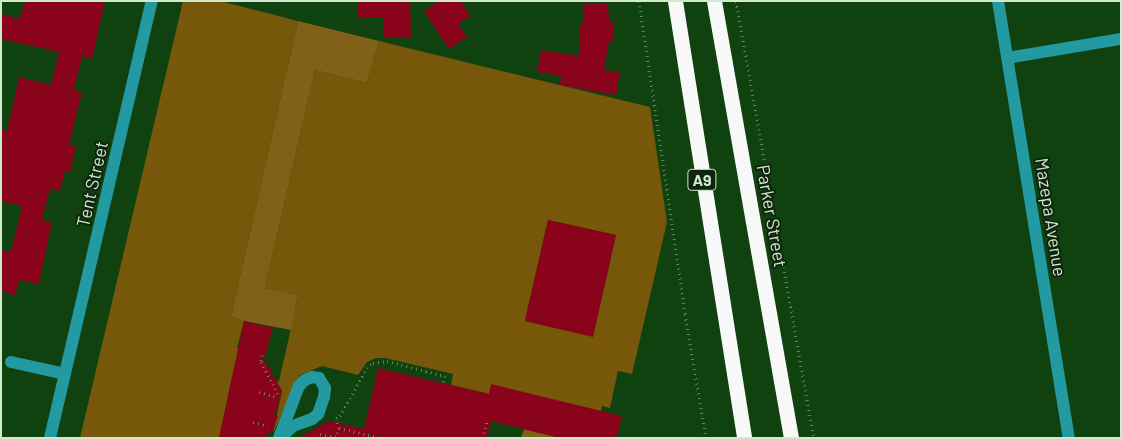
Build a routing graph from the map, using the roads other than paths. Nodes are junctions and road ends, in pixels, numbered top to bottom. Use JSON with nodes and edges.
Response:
{"nodes":[{"id":1,"x":152,"y":1,"type":"edge"},
{"id":2,"x":675,"y":1,"type":"edge"},
{"id":3,"x":714,"y":1,"type":"edge"},
{"id":4,"x":998,"y":1,"type":"edge"},
{"id":5,"x":1121,"y":39,"type":"edge"},
{"id":6,"x":1007,"y":58,"type":"junction"},
{"id":7,"x":11,"y":362,"type":"dead end"},
{"id":8,"x":65,"y":374,"type":"junction"},
{"id":9,"x":50,"y":438,"type":"edge"},
{"id":10,"x":279,"y":438,"type":"edge"},
{"id":11,"x":744,"y":438,"type":"edge"},
{"id":12,"x":791,"y":438,"type":"edge"},
{"id":13,"x":1069,"y":438,"type":"edge"}],
"edges":[{"from":1,"to":8,"type":"street","name":"Tent Street"},
{"from":2,"to":11,"type":"highway","number":"A9"},
{"from":3,"to":12,"type":"highway","name":"Parker Street"},
{"from":4,"to":6,"type":"street","name":"Mazepa Avenue"},
{"from":5,"to":6,"type":"street"},
{"from":6,"to":13,"type":"street","name":"Mazepa Avenue"},
{"from":7,"to":8,"type":"street"},
{"from":8,"to":9,"type":"street","name":"Tent Street"},
{"from":10,"to":10,"type":"street"}]}
